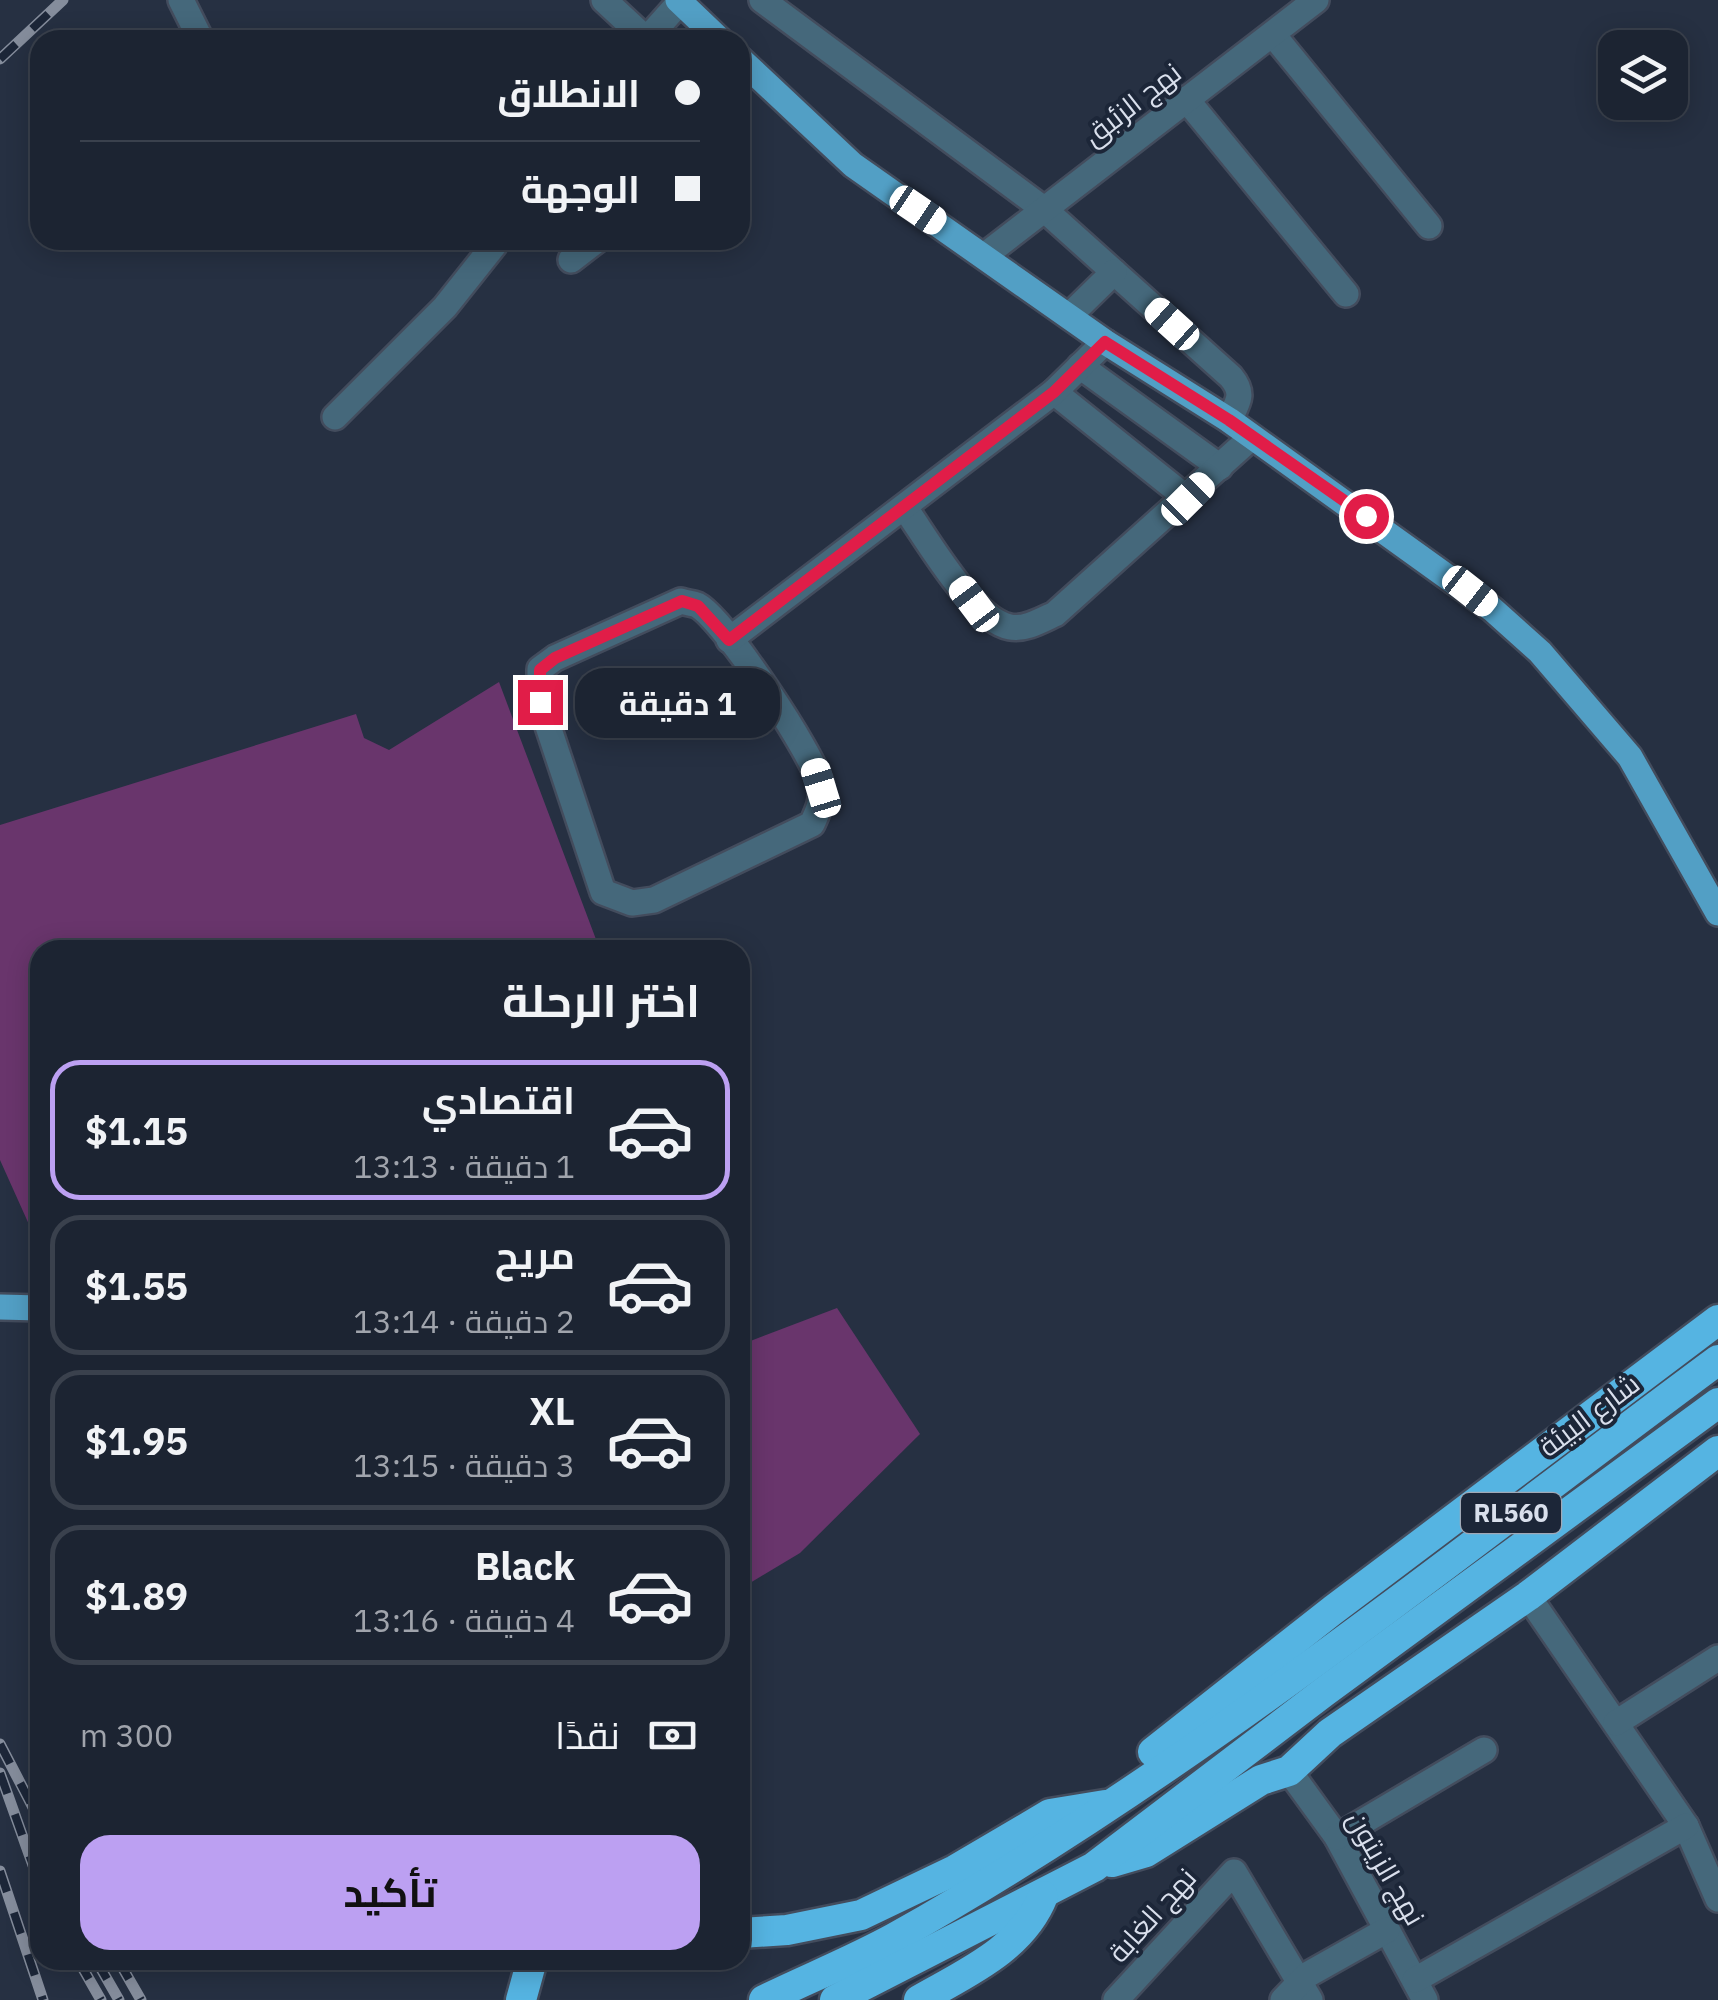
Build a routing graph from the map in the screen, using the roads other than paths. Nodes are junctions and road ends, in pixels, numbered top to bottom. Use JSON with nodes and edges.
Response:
{"nodes":[{"id":1,"x":180,"y":0,"type":"edge"},
{"id":2,"x":604,"y":0,"type":"edge"},
{"id":3,"x":762,"y":0,"type":"edge"},
{"id":4,"x":1316,"y":0,"type":"edge"},
{"id":5,"x":679,"y":1,"type":"edge"},
{"id":6,"x":195,"y":30,"type":"edge"},
{"id":7,"x":645,"y":30,"type":"edge"},
{"id":8,"x":659,"y":30,"type":"edge"},
{"id":9,"x":709,"y":30,"type":"edge"},
{"id":10,"x":1274,"y":36,"type":"junction"},
{"id":11,"x":750,"y":68,"type":"edge"},
{"id":12,"x":1186,"y":99,"type":"junction"},
{"id":13,"x":1044,"y":210,"type":"junction"},
{"id":14,"x":1429,"y":226,"type":"dead end"},
{"id":15,"x":491,"y":250,"type":"edge"},
{"id":16,"x":584,"y":250,"type":"edge"},
{"id":17,"x":984,"y":256,"type":"junction"},
{"id":18,"x":570,"y":260,"type":"dead end"},
{"id":19,"x":1114,"y":272,"type":"junction"},
{"id":20,"x":1346,"y":294,"type":"dead end"},
{"id":21,"x":1069,"y":316,"type":"junction"},
{"id":22,"x":1105,"y":342,"type":"junction"},
{"id":23,"x":1080,"y":366,"type":"junction"},
{"id":24,"x":1054,"y":392,"type":"junction"},
{"id":25,"x":336,"y":417,"type":"dead end"},
{"id":26,"x":1229,"y":420,"type":"junction"},
{"id":27,"x":1252,"y":437,"type":"junction"},
{"id":28,"x":1220,"y":468,"type":"junction"},
{"id":29,"x":1188,"y":499,"type":"junction"},
{"id":30,"x":906,"y":508,"type":"junction"},
{"id":31,"x":729,"y":640,"type":"junction"},
{"id":32,"x":1718,"y":914,"type":"edge"},
{"id":33,"x":0,"y":1307,"type":"edge"},
{"id":34,"x":30,"y":1308,"type":"edge"},
{"id":35,"x":1718,"y":1320,"type":"edge"},
{"id":36,"x":1718,"y":1360,"type":"edge"},
{"id":37,"x":1718,"y":1403,"type":"edge"},
{"id":38,"x":1718,"y":1451,"type":"edge"},
{"id":39,"x":1528,"y":1596,"type":"junction"},
{"id":40,"x":1718,"y":1658,"type":"edge"},
{"id":41,"x":1616,"y":1724,"type":"junction"},
{"id":42,"x":1484,"y":1750,"type":"dead end"},
{"id":43,"x":1289,"y":1771,"type":"junction"},
{"id":44,"x":1124,"y":1795,"type":"junction"},
{"id":45,"x":1686,"y":1826,"type":"junction"},
{"id":46,"x":1337,"y":1837,"type":"junction"},
{"id":47,"x":1709,"y":1848,"type":"edge"},
{"id":48,"x":1094,"y":1867,"type":"junction"},
{"id":49,"x":1043,"y":1896,"type":"junction"},
{"id":50,"x":1718,"y":1899,"type":"edge"},
{"id":51,"x":1388,"y":1930,"type":"junction"},
{"id":52,"x":750,"y":1932,"type":"edge"},
{"id":53,"x":529,"y":1970,"type":"edge"},
{"id":54,"x":1305,"y":1990,"type":"edge"},
{"id":55,"x":1420,"y":1990,"type":"edge"},
{"id":56,"x":521,"y":2000,"type":"edge"},
{"id":57,"x":764,"y":2000,"type":"edge"},
{"id":58,"x":834,"y":2000,"type":"edge"},
{"id":59,"x":919,"y":2000,"type":"edge"},
{"id":60,"x":1116,"y":2000,"type":"edge"},
{"id":61,"x":1282,"y":2000,"type":"edge"}],
"edges":[{"from":1,"to":6,"type":"street"},
{"from":2,"to":7,"type":"street"},
{"from":3,"to":13,"type":"street"},
{"from":4,"to":10,"type":"street","name":"نهج الزئبق"},
{"from":5,"to":8,"type":"street"},
{"from":5,"to":9,"type":"main road"},
{"from":10,"to":12,"type":"street","name":"نهج الزئبق"},
{"from":10,"to":14,"type":"street"},
{"from":11,"to":17,"type":"main road"},
{"from":12,"to":13,"type":"street","name":"نهج الزئبق"},
{"from":12,"to":20,"type":"street"},
{"from":13,"to":17,"type":"street","name":"نهج الزئبق"},
{"from":13,"to":19,"type":"street"},
{"from":15,"to":25,"type":"street"},
{"from":16,"to":18,"type":"street"},
{"from":17,"to":21,"type":"main road"},
{"from":19,"to":21,"type":"street"},
{"from":19,"to":26,"type":"street"},
{"from":21,"to":22,"type":"main road"},
{"from":22,"to":23,"type":"street"},
{"from":22,"to":26,"type":"main road"},
{"from":23,"to":24,"type":"street"},
{"from":23,"to":28,"type":"street"},
{"from":24,"to":29,"type":"street"},
{"from":24,"to":30,"type":"street"},
{"from":26,"to":27,"type":"main road"},
{"from":27,"to":28,"type":"street"},
{"from":27,"to":32,"type":"main road"},
{"from":28,"to":29,"type":"street"},
{"from":29,"to":30,"type":"street"},
{"from":30,"to":31,"type":"street"},
{"from":31,"to":31,"type":"street"},
{"from":33,"to":34,"type":"main road"},
{"from":35,"to":44,"type":"highway"},
{"from":36,"to":44,"type":"highway","name":"شارع البيئة","number":"RL560"},
{"from":37,"to":48,"type":"highway","number":"RL560"},
{"from":38,"to":39,"type":"highway"},
{"from":39,"to":41,"type":"street"},
{"from":39,"to":43,"type":"highway"},
{"from":40,"to":41,"type":"street"},
{"from":41,"to":45,"type":"street"},
{"from":42,"to":46,"type":"street"},
{"from":43,"to":46,"type":"street","name":"نهج الزيتون"},
{"from":43,"to":48,"type":"highway"},
{"from":44,"to":52,"type":"highway"},
{"from":44,"to":57,"type":"highway","number":"RL560"},
{"from":45,"to":47,"type":"street"},
{"from":45,"to":55,"type":"street"},
{"from":46,"to":51,"type":"street","name":"نهج الزيتون"},
{"from":47,"to":50,"type":"street"},
{"from":48,"to":49,"type":"highway","number":"RL560"},
{"from":49,"to":58,"type":"highway","number":"RL560"},
{"from":49,"to":59,"type":"highway"},
{"from":51,"to":54,"type":"street"},
{"from":51,"to":55,"type":"street","name":"نهج الزيتون"},
{"from":53,"to":56,"type":"highway"},
{"from":54,"to":60,"type":"street","name":"نهج الغابة"},
{"from":54,"to":61,"type":"street"}]}
